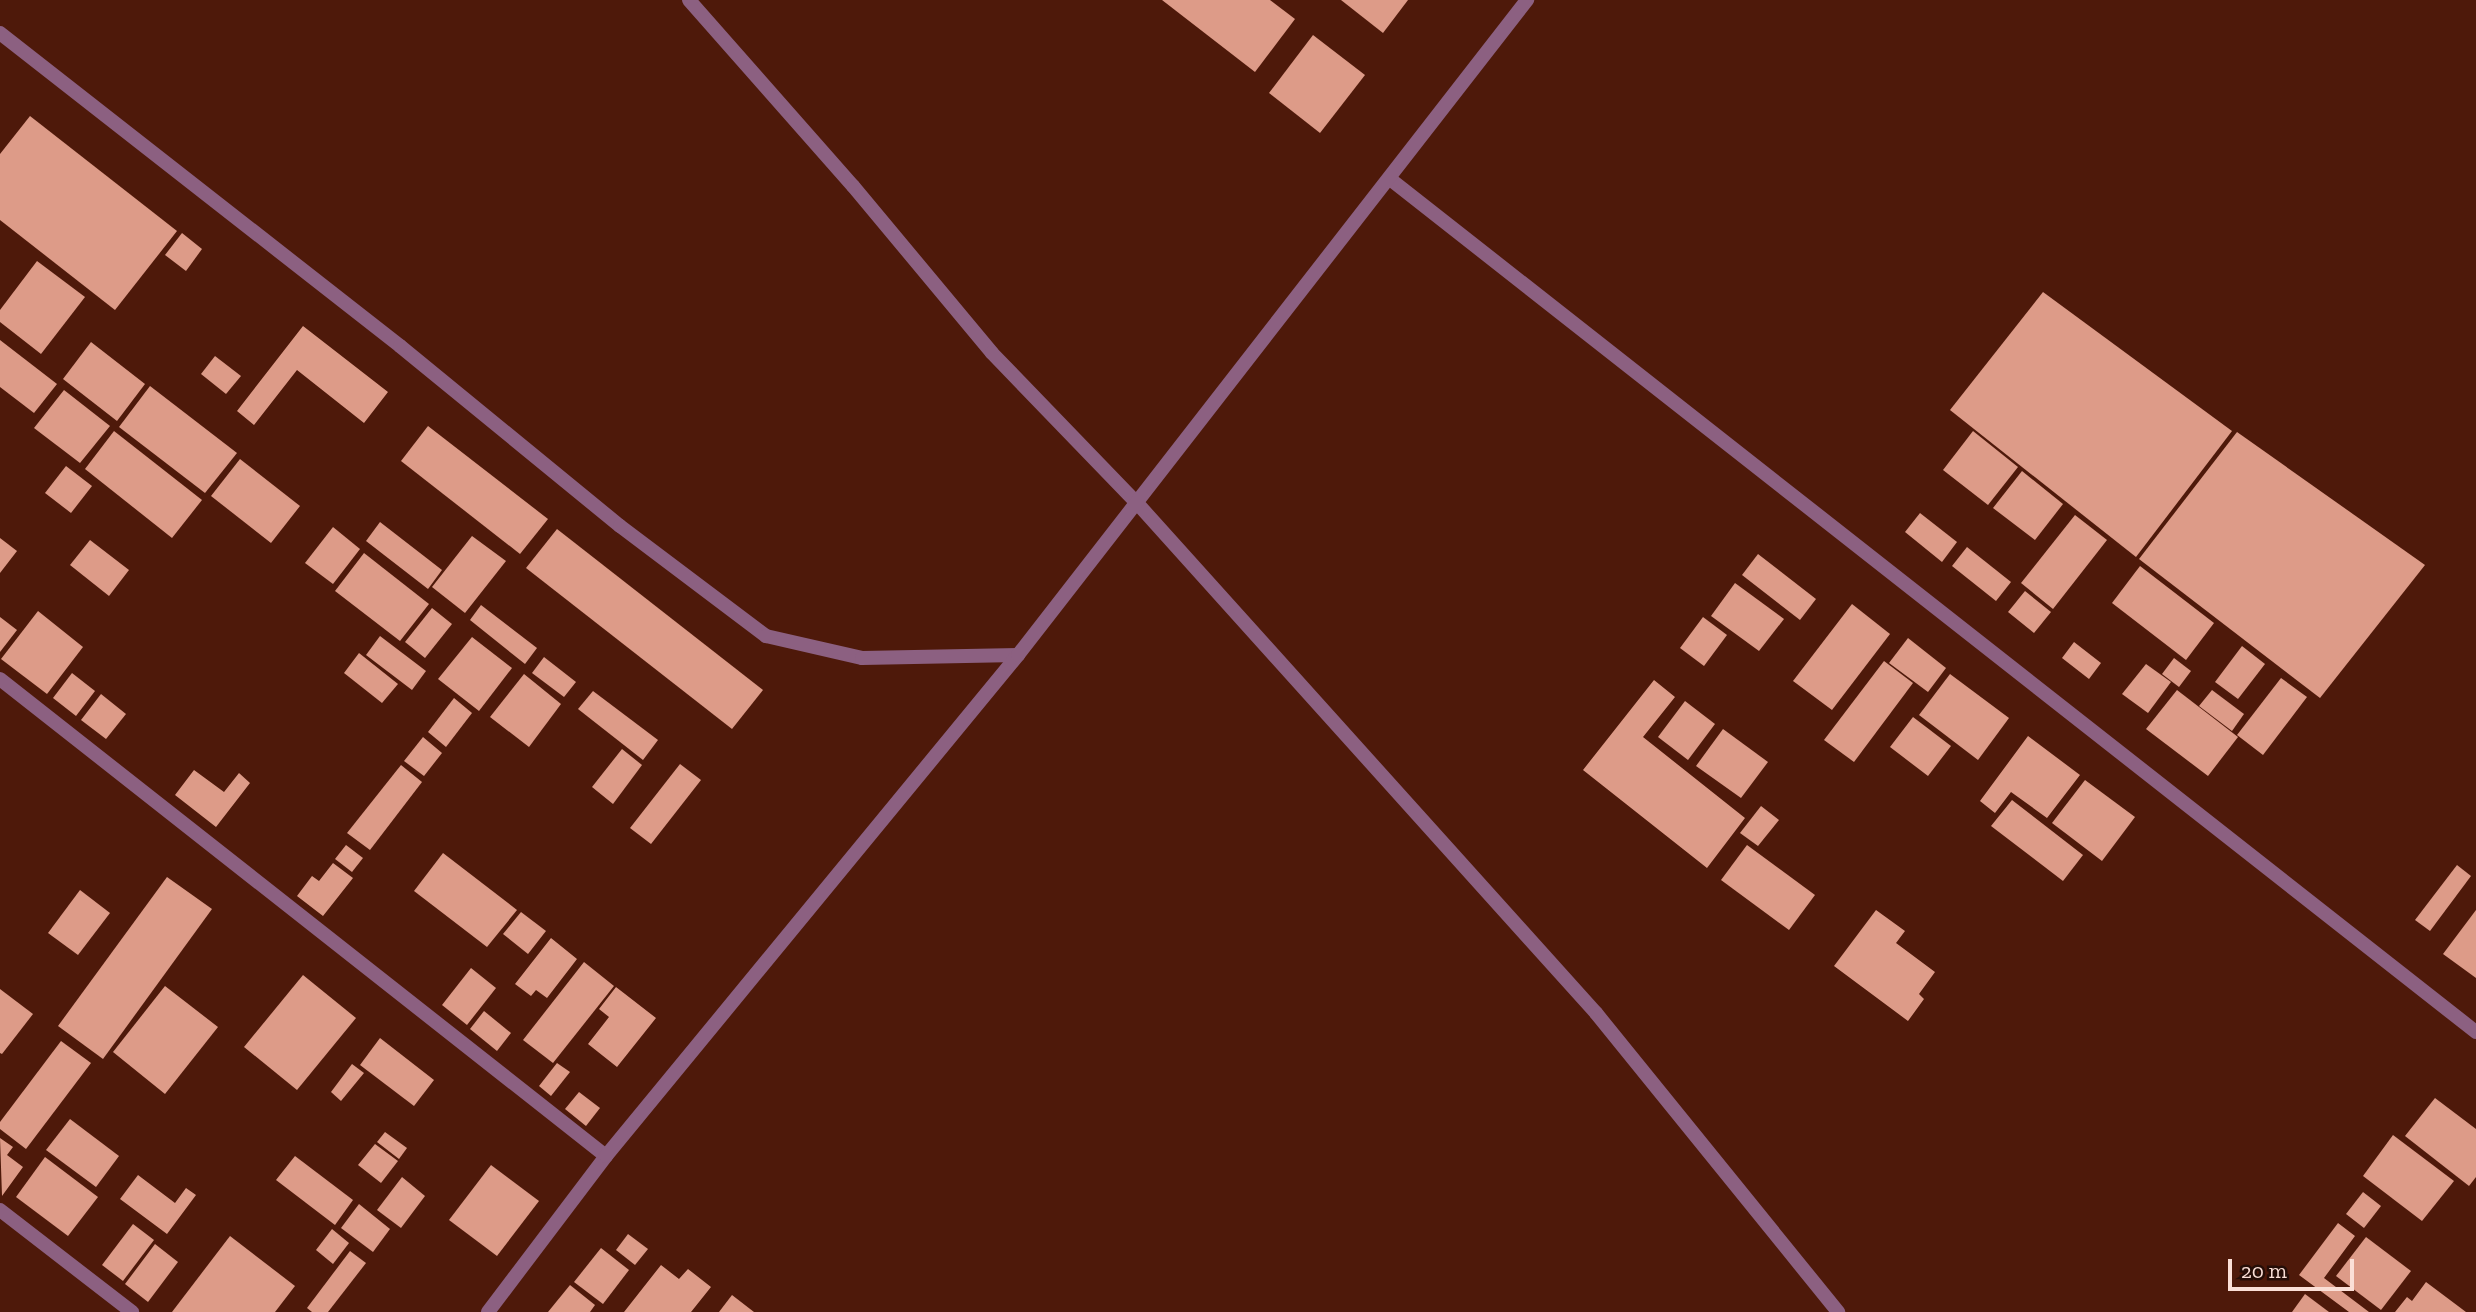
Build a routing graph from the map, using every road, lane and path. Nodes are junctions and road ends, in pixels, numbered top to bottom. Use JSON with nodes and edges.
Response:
{"nodes":[{"id":1,"x":689,"y":0,"type":"edge"},
{"id":2,"x":1527,"y":0,"type":"edge"},
{"id":3,"x":0,"y":33,"type":"edge"},
{"id":4,"x":1390,"y":179,"type":"junction"},
{"id":5,"x":1138,"y":503,"type":"junction"},
{"id":6,"x":1018,"y":655,"type":"junction"},
{"id":7,"x":0,"y":678,"type":"edge"},
{"id":8,"x":2476,"y":1032,"type":"edge"},
{"id":9,"x":606,"y":1156,"type":"junction"},
{"id":10,"x":0,"y":1210,"type":"edge"},
{"id":11,"x":132,"y":1312,"type":"edge"},
{"id":12,"x":488,"y":1312,"type":"edge"},
{"id":13,"x":1838,"y":1312,"type":"edge"}],
"edges":[{"from":1,"to":5,"type":"street"},
{"from":2,"to":4,"type":"street"},
{"from":3,"to":6,"type":"street"},
{"from":4,"to":5,"type":"street"},
{"from":4,"to":8,"type":"street"},
{"from":5,"to":6,"type":"street"},
{"from":5,"to":13,"type":"street"},
{"from":6,"to":9,"type":"street"},
{"from":7,"to":9,"type":"street"},
{"from":9,"to":12,"type":"street"},
{"from":10,"to":11,"type":"street"}]}
